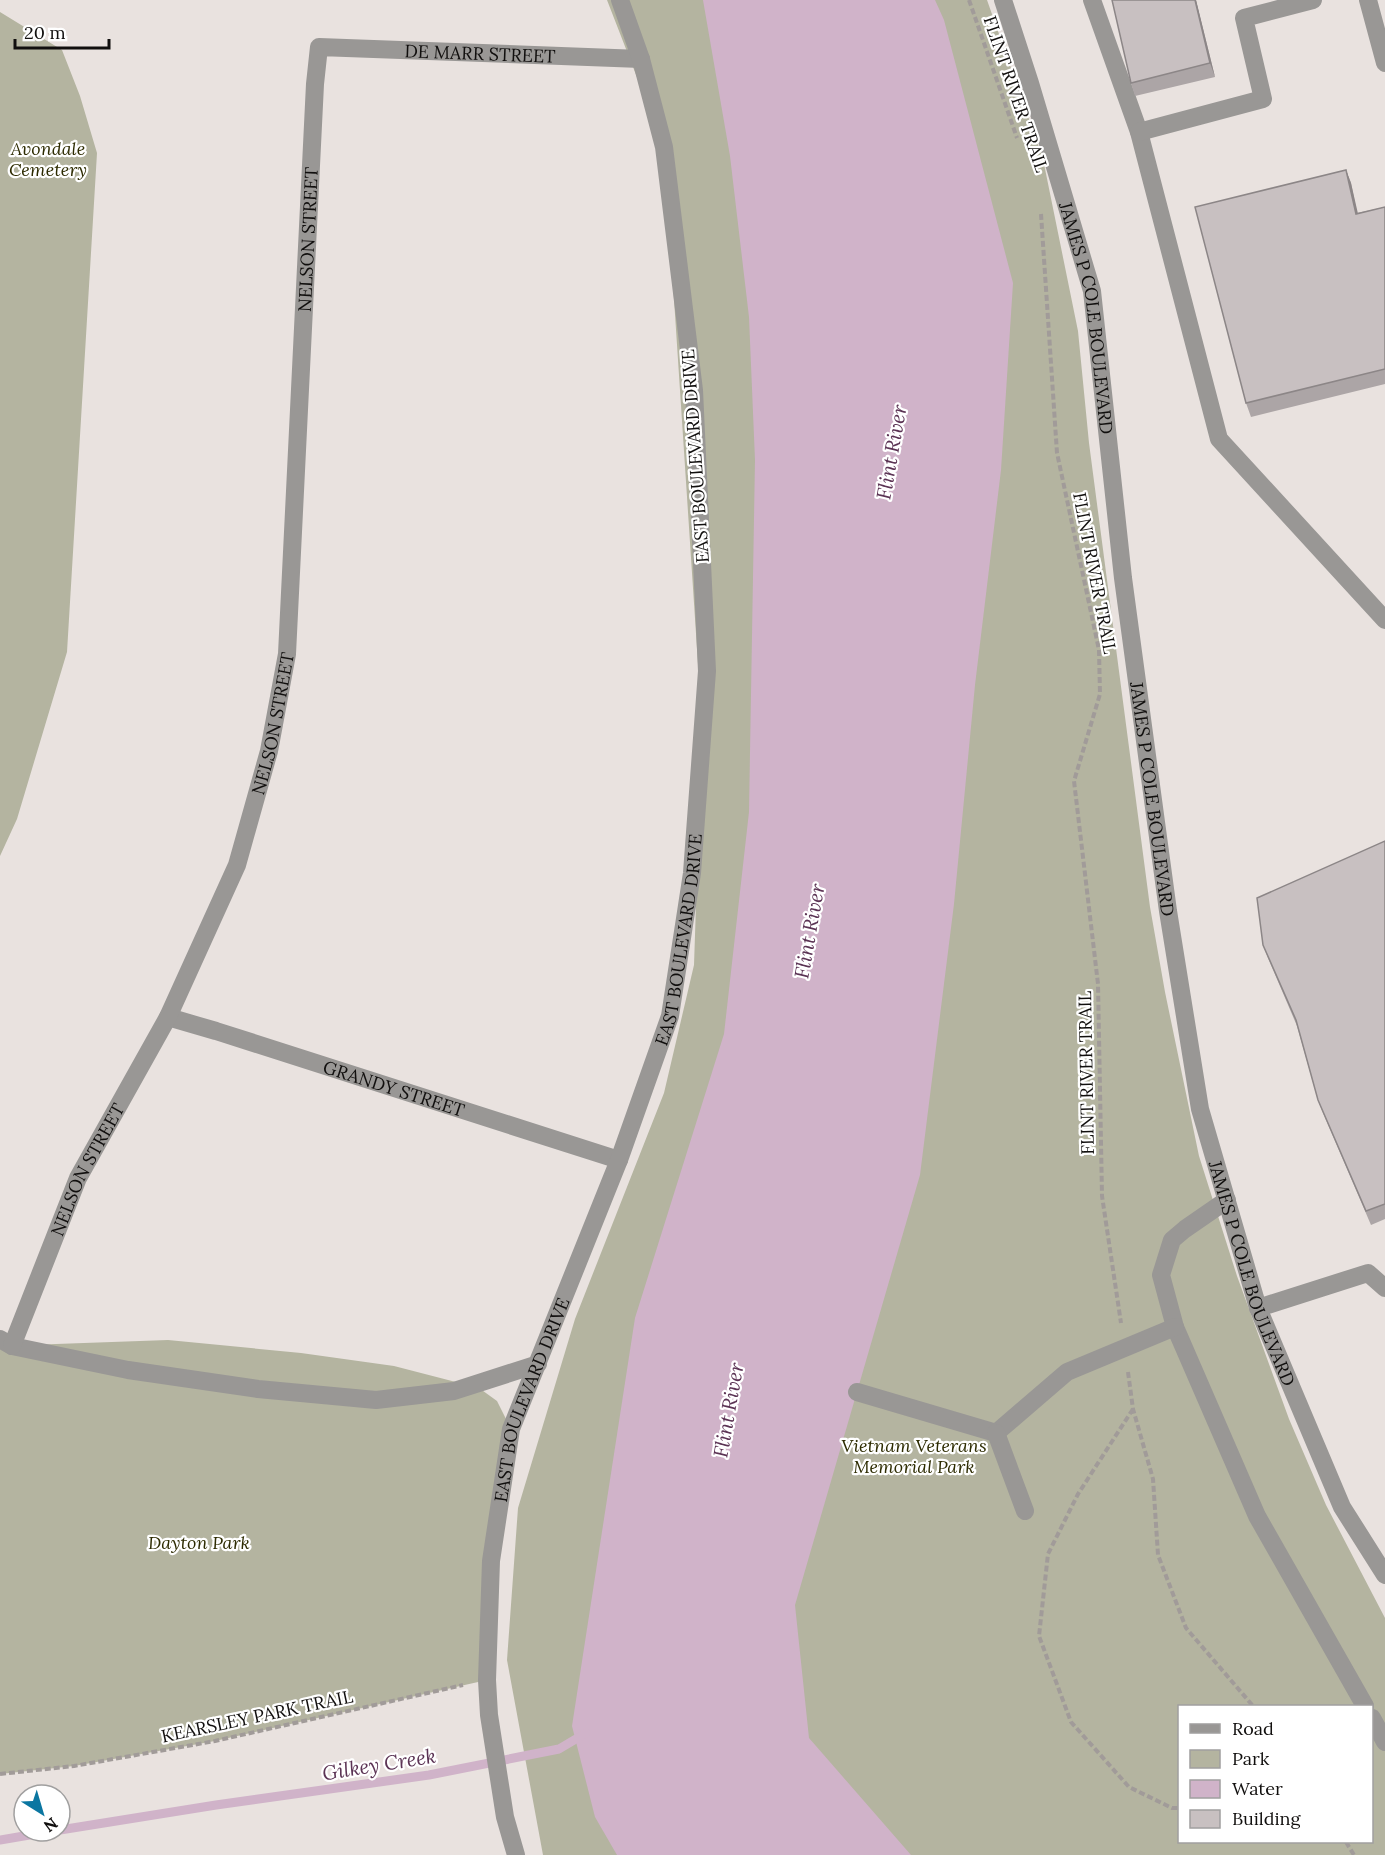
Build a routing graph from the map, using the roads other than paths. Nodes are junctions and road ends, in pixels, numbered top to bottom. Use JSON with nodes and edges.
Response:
{"nodes":[{"id":1,"x":620,"y":0,"type":"edge"},
{"id":2,"x":1003,"y":0,"type":"edge"},
{"id":3,"x":1092,"y":0,"type":"edge"},
{"id":4,"x":1313,"y":0,"type":"edge"},
{"id":5,"x":1368,"y":0,"type":"edge"},
{"id":6,"x":320,"y":47,"type":"joint"},
{"id":7,"x":641,"y":59,"type":"junction"},
{"id":8,"x":1385,"y":63,"type":"edge"},
{"id":9,"x":1139,"y":132,"type":"junction"},
{"id":10,"x":1385,"y":620,"type":"edge"},
{"id":11,"x":168,"y":1017,"type":"junction"},
{"id":12,"x":619,"y":1160,"type":"junction"},
{"id":13,"x":1227,"y":1200,"type":"junction"},
{"id":14,"x":1385,"y":1288,"type":"edge"},
{"id":15,"x":1258,"y":1308,"type":"junction"},
{"id":16,"x":1176,"y":1327,"type":"junction"},
{"id":17,"x":6,"y":1342,"type":"edge"},
{"id":18,"x":538,"y":1364,"type":"junction"},
{"id":19,"x":857,"y":1392,"type":"dead end"},
{"id":20,"x":996,"y":1433,"type":"junction"},
{"id":21,"x":1025,"y":1511,"type":"dead end"},
{"id":22,"x":1385,"y":1575,"type":"edge"},
{"id":23,"x":1364,"y":1705,"type":"edge"},
{"id":24,"x":1373,"y":1721,"type":"edge"},
{"id":25,"x":1385,"y":1742,"type":"edge"},
{"id":26,"x":516,"y":1855,"type":"edge"}],
"edges":[{"from":1,"to":7,"type":"street","name":"EAST BOULEVARD DRIVE"},
{"from":2,"to":13,"type":"street","name":"JAMES P COLE BOULEVARD"},
{"from":3,"to":9,"type":"street"},
{"from":4,"to":9,"type":"street"},
{"from":5,"to":8,"type":"street"},
{"from":6,"to":7,"type":"street","name":"DE MARR STREET"},
{"from":6,"to":11,"type":"street","name":"NELSON STREET"},
{"from":7,"to":12,"type":"street","name":"EAST BOULEVARD DRIVE"},
{"from":9,"to":10,"type":"street"},
{"from":11,"to":12,"type":"street","name":"GRANDY STREET"},
{"from":11,"to":17,"type":"street","name":"NELSON STREET"},
{"from":12,"to":18,"type":"street","name":"EAST BOULEVARD DRIVE"},
{"from":13,"to":15,"type":"street","name":"JAMES P COLE BOULEVARD"},
{"from":13,"to":16,"type":"street"},
{"from":14,"to":15,"type":"street"},
{"from":15,"to":22,"type":"street","name":"JAMES P COLE BOULEVARD"},
{"from":16,"to":20,"type":"street"},
{"from":16,"to":23,"type":"street"},
{"from":17,"to":18,"type":"street"},
{"from":18,"to":26,"type":"street","name":"EAST BOULEVARD DRIVE"},
{"from":19,"to":20,"type":"street"},
{"from":20,"to":21,"type":"street"},
{"from":24,"to":25,"type":"street"}]}
